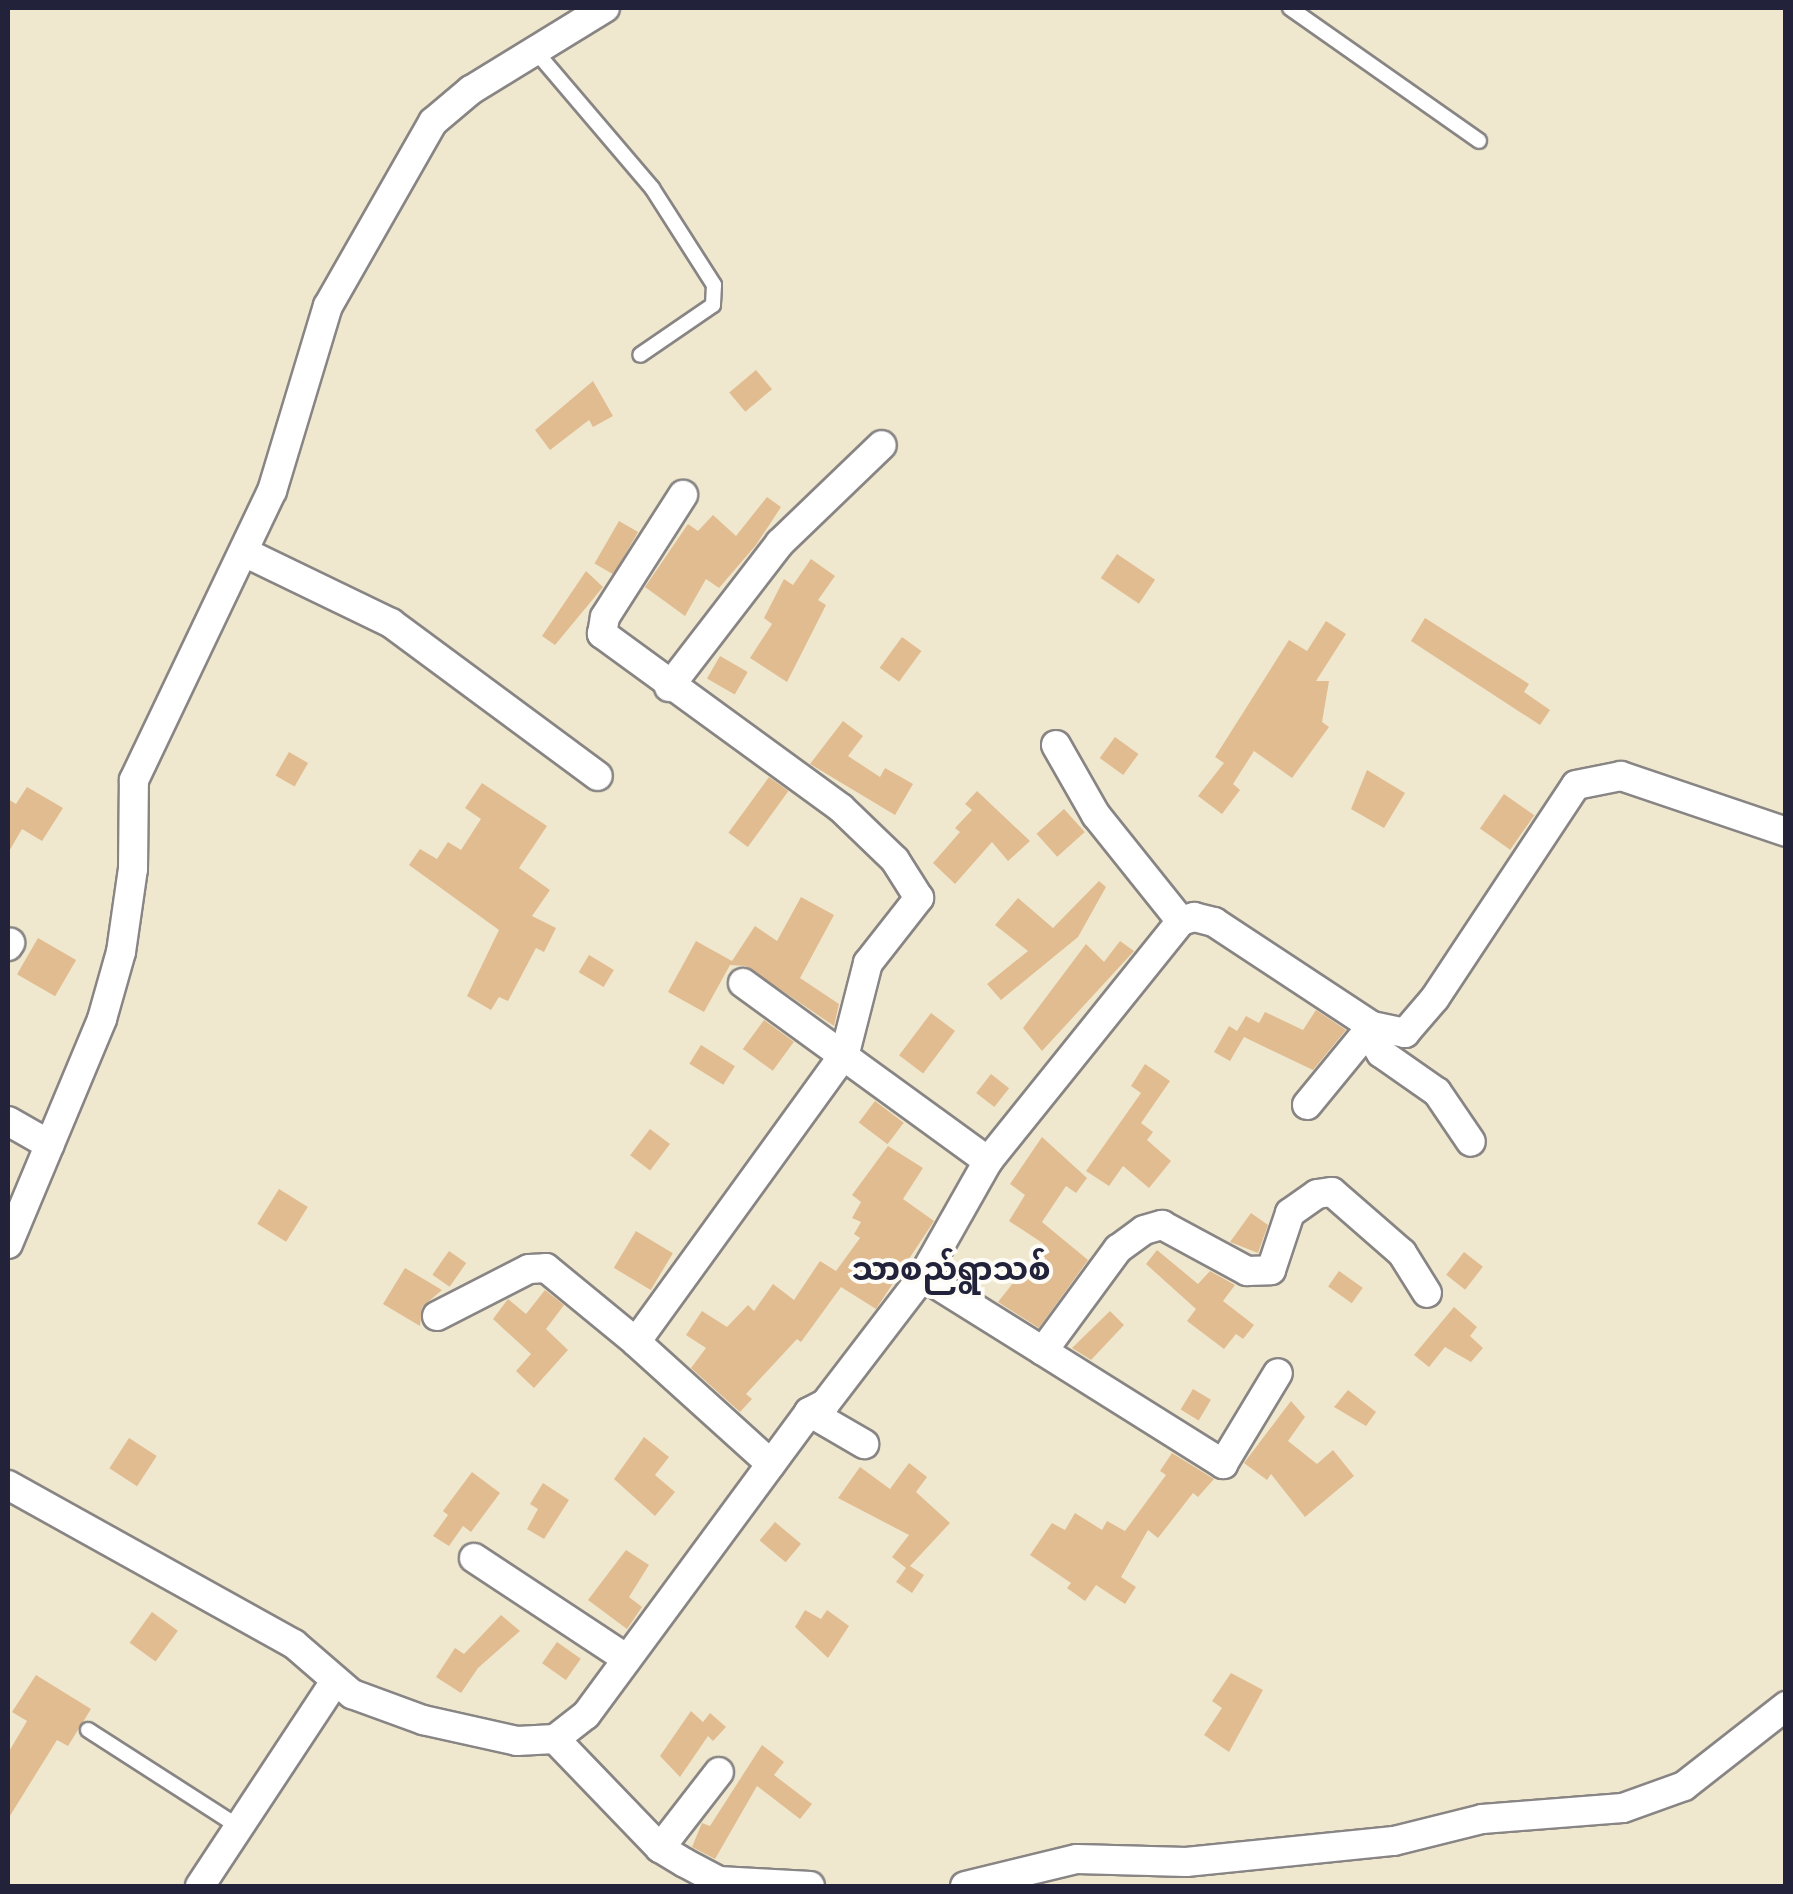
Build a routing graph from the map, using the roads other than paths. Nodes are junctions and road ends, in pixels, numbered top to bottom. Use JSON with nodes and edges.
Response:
{"nodes":[{"id":1,"x":606,"y":8,"type":"edge"},
{"id":2,"x":1290,"y":8,"type":"edge"},
{"id":3,"x":538,"y":54,"type":"junction"},
{"id":4,"x":1479,"y":141,"type":"dead end"},
{"id":5,"x":640,"y":355,"type":"dead end"},
{"id":6,"x":882,"y":444,"type":"dead end"},
{"id":7,"x":683,"y":495,"type":"dead end"},
{"id":8,"x":246,"y":552,"type":"junction"},
{"id":9,"x":670,"y":688,"type":"junction"},
{"id":10,"x":1056,"y":745,"type":"dead end"},
{"id":11,"x":598,"y":776,"type":"dead end"},
{"id":12,"x":1786,"y":832,"type":"edge"},
{"id":13,"x":1181,"y":921,"type":"junction"},
{"id":14,"x":743,"y":983,"type":"dead end"},
{"id":15,"x":1370,"y":1028,"type":"junction"},
{"id":16,"x":845,"y":1053,"type":"junction"},
{"id":17,"x":1307,"y":1105,"type":"dead end"},
{"id":18,"x":8,"y":1121,"type":"edge"},
{"id":19,"x":1471,"y":1142,"type":"dead end"},
{"id":20,"x":50,"y":1146,"type":"junction"},
{"id":21,"x":988,"y":1161,"type":"junction"},
{"id":22,"x":8,"y":1244,"type":"edge"},
{"id":23,"x":923,"y":1276,"type":"junction"},
{"id":24,"x":1426,"y":1294,"type":"dead end"},
{"id":25,"x":437,"y":1316,"type":"dead end"},
{"id":26,"x":636,"y":1342,"type":"junction"},
{"id":27,"x":1042,"y":1351,"type":"junction"},
{"id":28,"x":1278,"y":1373,"type":"dead end"},
{"id":29,"x":809,"y":1412,"type":"junction"},
{"id":30,"x":864,"y":1444,"type":"dead end"},
{"id":31,"x":770,"y":1464,"type":"junction"},
{"id":32,"x":8,"y":1485,"type":"edge"},
{"id":33,"x":474,"y":1558,"type":"dead end"},
{"id":34,"x":627,"y":1659,"type":"junction"},
{"id":35,"x":334,"y":1683,"type":"junction"},
{"id":36,"x":1786,"y":1706,"type":"edge"},
{"id":37,"x":88,"y":1730,"type":"dead end"},
{"id":38,"x":555,"y":1739,"type":"junction"},
{"id":39,"x":719,"y":1772,"type":"dead end"},
{"id":40,"x":239,"y":1826,"type":"junction"},
{"id":41,"x":660,"y":1848,"type":"junction"},
{"id":42,"x":200,"y":1886,"type":"edge"},
{"id":43,"x":810,"y":1886,"type":"edge"},
{"id":44,"x":965,"y":1886,"type":"edge"}],
"edges":[{"from":1,"to":3,"type":"street"},
{"from":2,"to":4,"type":"lane"},
{"from":3,"to":5,"type":"lane"},
{"from":3,"to":8,"type":"street"},
{"from":6,"to":9,"type":"street"},
{"from":7,"to":9,"type":"street"},
{"from":8,"to":11,"type":"street"},
{"from":8,"to":20,"type":"street"},
{"from":9,"to":16,"type":"street"},
{"from":10,"to":13,"type":"street"},
{"from":12,"to":15,"type":"street"},
{"from":13,"to":15,"type":"street"},
{"from":13,"to":21,"type":"street"},
{"from":14,"to":16,"type":"street"},
{"from":15,"to":17,"type":"street"},
{"from":15,"to":19,"type":"street"},
{"from":16,"to":21,"type":"street"},
{"from":16,"to":26,"type":"street"},
{"from":18,"to":20,"type":"street"},
{"from":20,"to":22,"type":"street"},
{"from":21,"to":23,"type":"street"},
{"from":23,"to":27,"type":"street"},
{"from":23,"to":29,"type":"street"},
{"from":24,"to":27,"type":"street"},
{"from":25,"to":26,"type":"street"},
{"from":26,"to":31,"type":"street"},
{"from":27,"to":28,"type":"street"},
{"from":29,"to":30,"type":"street"},
{"from":29,"to":31,"type":"street"},
{"from":31,"to":34,"type":"street"},
{"from":32,"to":35,"type":"street"},
{"from":33,"to":34,"type":"street"},
{"from":34,"to":38,"type":"street"},
{"from":35,"to":38,"type":"street"},
{"from":35,"to":40,"type":"street"},
{"from":36,"to":44,"type":"street"},
{"from":37,"to":40,"type":"lane"},
{"from":38,"to":41,"type":"street"},
{"from":39,"to":41,"type":"street"},
{"from":40,"to":42,"type":"street"},
{"from":41,"to":43,"type":"street"}]}
